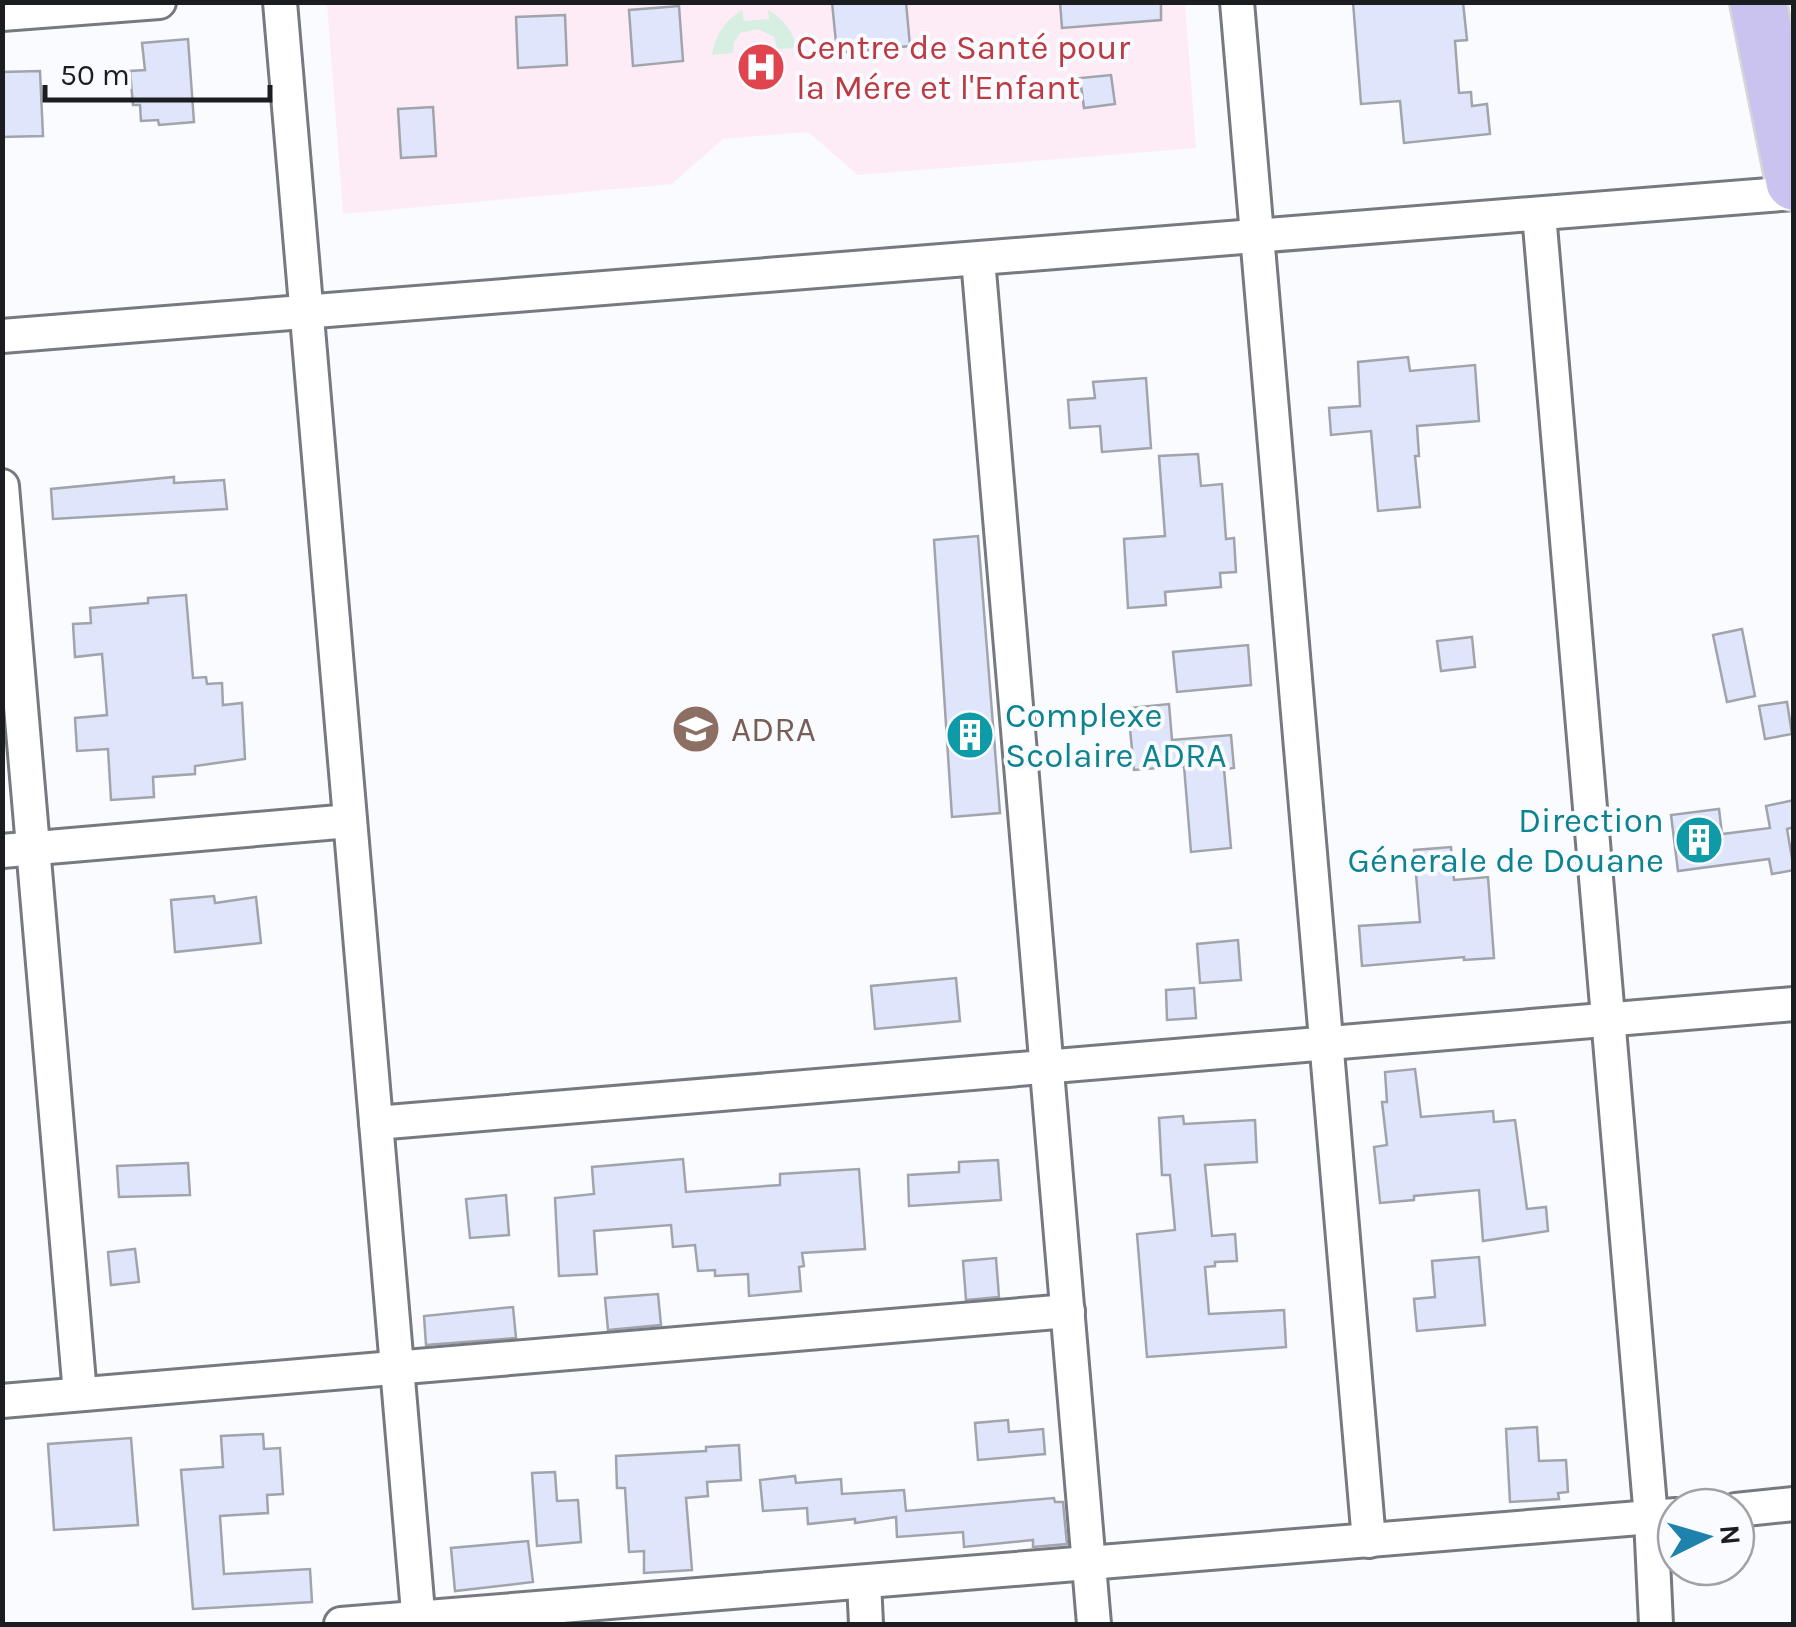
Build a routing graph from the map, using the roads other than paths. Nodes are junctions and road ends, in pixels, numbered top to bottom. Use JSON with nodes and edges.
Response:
{"nodes":[{"id":1,"x":159,"y":2,"type":"edge"},
{"id":2,"x":280,"y":2,"type":"edge"},
{"id":3,"x":1237,"y":2,"type":"edge"},
{"id":4,"x":1758,"y":2,"type":"edge"},
{"id":5,"x":2,"y":14,"type":"edge"},
{"id":6,"x":1794,"y":182,"type":"edge"},
{"id":7,"x":1794,"y":193,"type":"edge"},
{"id":8,"x":1539,"y":214,"type":"junction"},
{"id":9,"x":1257,"y":237,"type":"junction"},
{"id":10,"x":978,"y":259,"type":"junction"},
{"id":11,"x":306,"y":312,"type":"junction"},
{"id":12,"x":2,"y":336,"type":"edge"},
{"id":13,"x":2,"y":486,"type":"edge"},
{"id":14,"x":350,"y":821,"type":"junction"},
{"id":15,"x":18,"y":850,"type":"edge"},
{"id":16,"x":1794,"y":1004,"type":"edge"},
{"id":17,"x":1608,"y":1018,"type":"junction"},
{"id":18,"x":1326,"y":1042,"type":"junction"},
{"id":19,"x":1047,"y":1066,"type":"junction"},
{"id":20,"x":376,"y":1123,"type":"junction"},
{"id":21,"x":1068,"y":1311,"type":"junction"},
{"id":22,"x":396,"y":1367,"type":"junction"},
{"id":23,"x":80,"y":1394,"type":"junction"},
{"id":24,"x":2,"y":1401,"type":"edge"},
{"id":25,"x":1660,"y":1487,"type":"edge"},
{"id":26,"x":1794,"y":1504,"type":"edge"},
{"id":27,"x":1756,"y":1508,"type":"edge"},
{"id":28,"x":1656,"y":1517,"type":"edge"},
{"id":29,"x":1368,"y":1541,"type":"junction"},
{"id":30,"x":1089,"y":1564,"type":"junction"},
{"id":31,"x":864,"y":1582,"type":"junction"},
{"id":32,"x":1658,"y":1587,"type":"edge"},
{"id":33,"x":647,"y":1612,"type":"edge"},
{"id":34,"x":418,"y":1621,"type":"edge"},
{"id":35,"x":341,"y":1624,"type":"edge"},
{"id":36,"x":866,"y":1624,"type":"edge"},
{"id":37,"x":1094,"y":1624,"type":"edge"},
{"id":38,"x":1656,"y":1624,"type":"edge"}],
"edges":[{"from":1,"to":5,"type":"street"},
{"from":2,"to":11,"type":"street"},
{"from":3,"to":9,"type":"street"},
{"from":4,"to":6,"type":"highway"},
{"from":7,"to":8,"type":"street"},
{"from":8,"to":9,"type":"street"},
{"from":8,"to":17,"type":"street"},
{"from":9,"to":10,"type":"street"},
{"from":9,"to":18,"type":"street"},
{"from":10,"to":11,"type":"street"},
{"from":10,"to":19,"type":"street"},
{"from":11,"to":12,"type":"street"},
{"from":11,"to":14,"type":"street"},
{"from":13,"to":15,"type":"street"},
{"from":14,"to":15,"type":"street"},
{"from":14,"to":20,"type":"street"},
{"from":15,"to":23,"type":"street"},
{"from":16,"to":17,"type":"street"},
{"from":17,"to":18,"type":"street"},
{"from":17,"to":25,"type":"street"},
{"from":18,"to":19,"type":"street"},
{"from":18,"to":29,"type":"street"},
{"from":19,"to":20,"type":"street"},
{"from":19,"to":21,"type":"street"},
{"from":20,"to":22,"type":"street"},
{"from":21,"to":22,"type":"street"},
{"from":21,"to":30,"type":"street"},
{"from":22,"to":23,"type":"street"},
{"from":22,"to":34,"type":"street"},
{"from":23,"to":24,"type":"street"},
{"from":26,"to":27,"type":"street"},
{"from":28,"to":29,"type":"street"},
{"from":29,"to":30,"type":"street"},
{"from":30,"to":31,"type":"street"},
{"from":30,"to":37,"type":"street"},
{"from":31,"to":33,"type":"street"},
{"from":31,"to":36,"type":"street"},
{"from":32,"to":38,"type":"street"},
{"from":33,"to":34,"type":"street"},
{"from":34,"to":35,"type":"street"}]}
